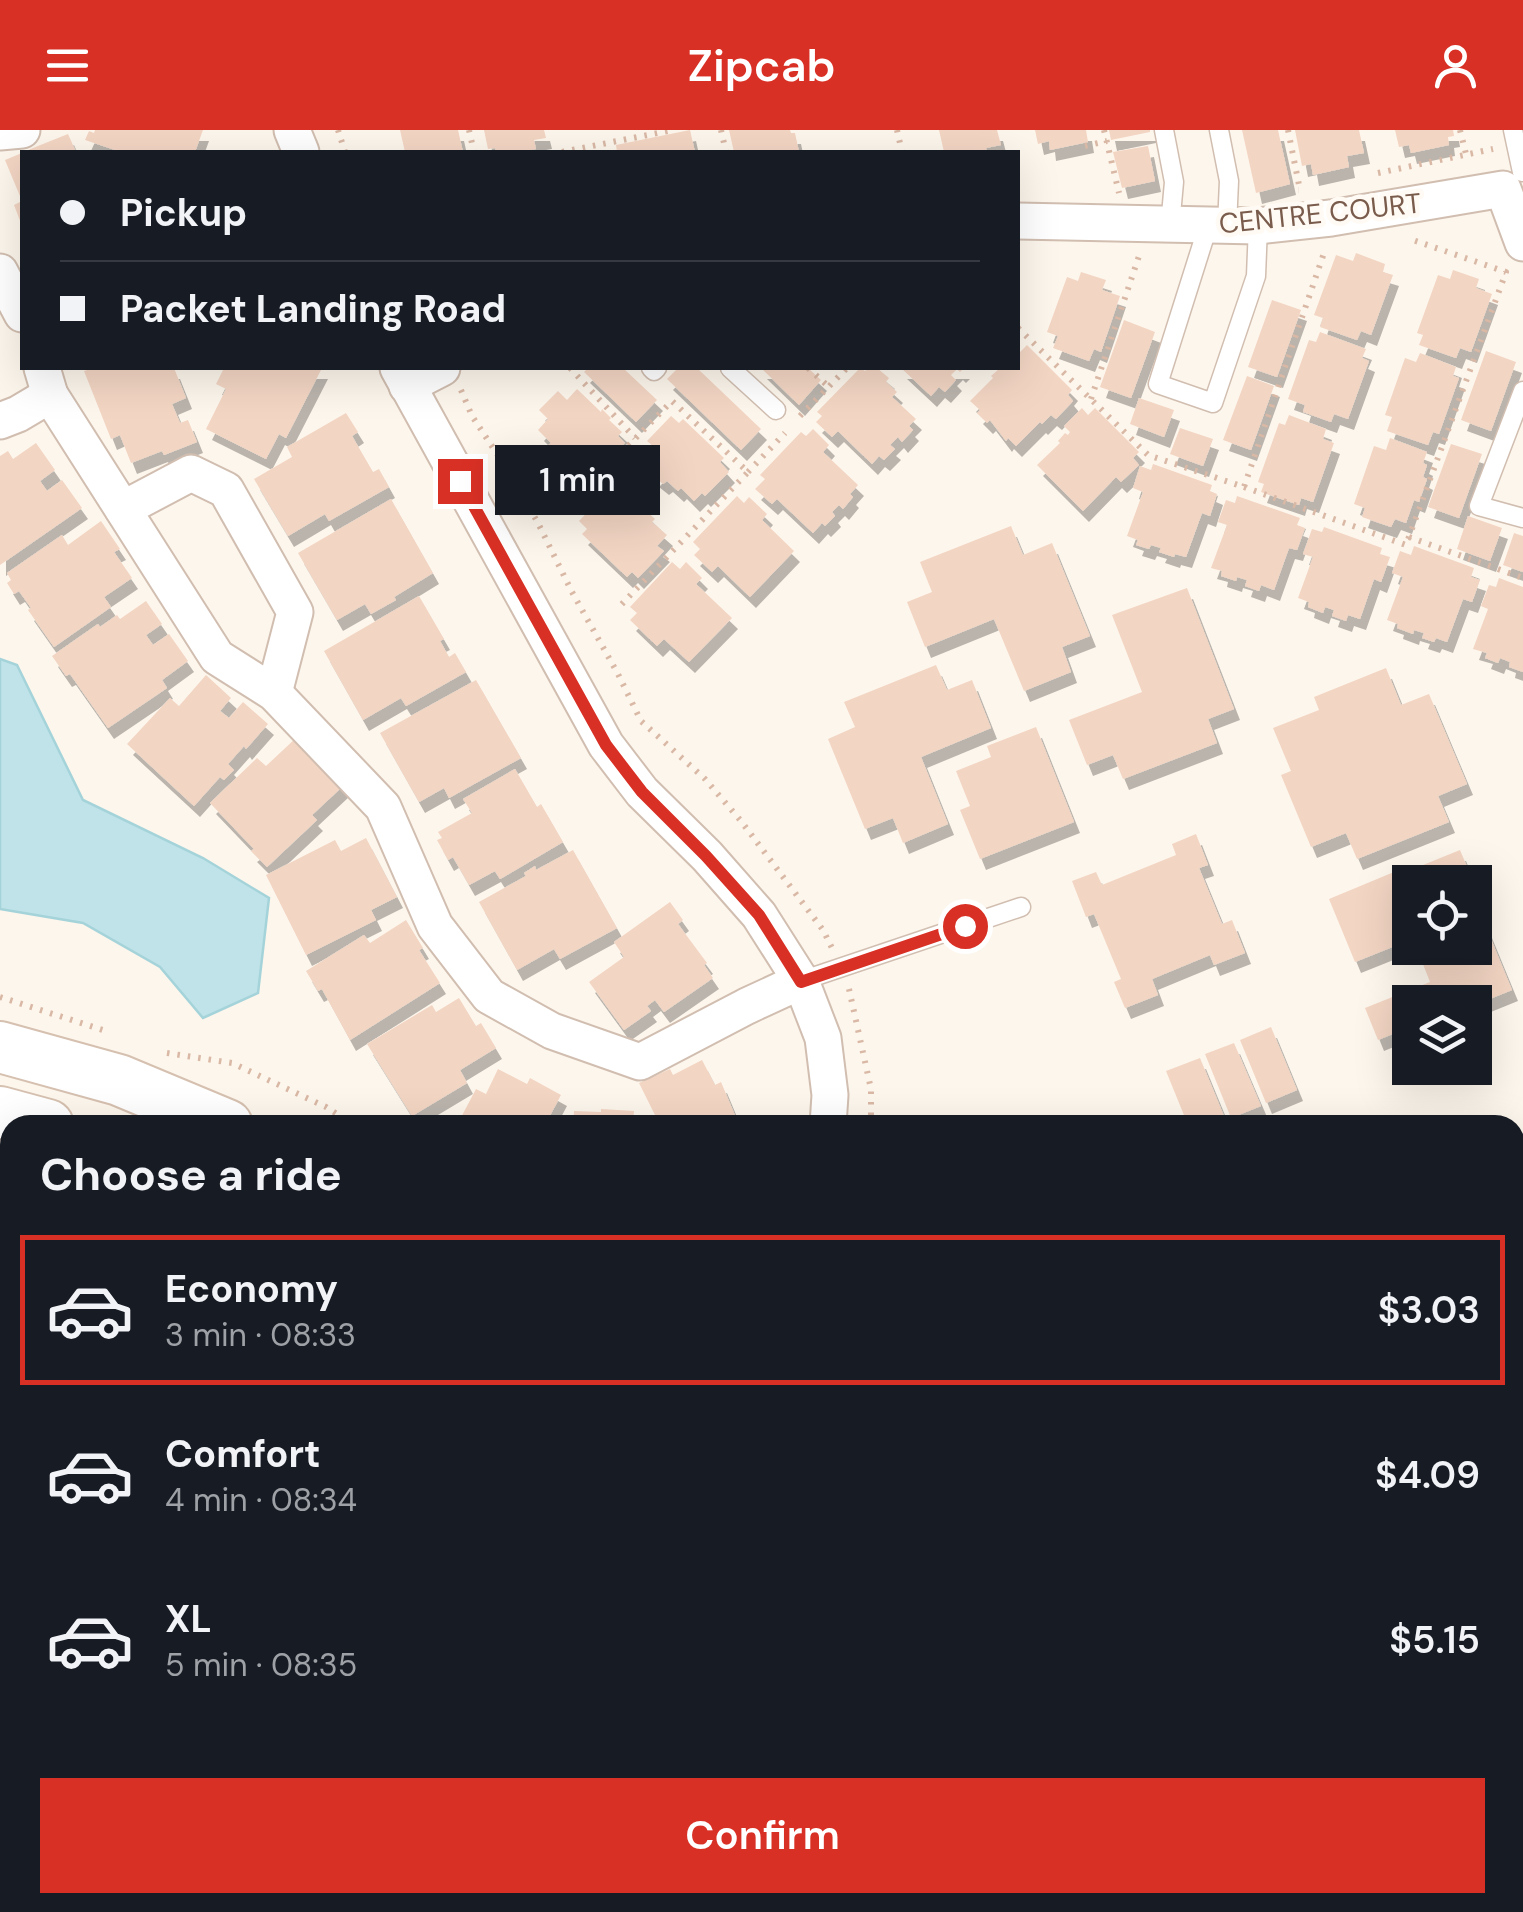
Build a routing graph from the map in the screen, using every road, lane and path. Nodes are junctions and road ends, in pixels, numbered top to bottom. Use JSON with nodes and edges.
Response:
{"nodes":[{"id":1,"x":22,"y":130,"type":"edge"},
{"id":2,"x":673,"y":130,"type":"edge"},
{"id":3,"x":1104,"y":130,"type":"edge"},
{"id":4,"x":1164,"y":130,"type":"edge"},
{"id":5,"x":1219,"y":130,"type":"edge"},
{"id":6,"x":1460,"y":130,"type":"edge"},
{"id":7,"x":1514,"y":130,"type":"edge"},
{"id":8,"x":0,"y":132,"type":"edge"},
{"id":9,"x":653,"y":132,"type":"edge"},
{"id":10,"x":1107,"y":142,"type":"junction"},
{"id":11,"x":1086,"y":146,"type":"dead end"},
{"id":12,"x":571,"y":150,"type":"edge"},
{"id":13,"x":1466,"y":154,"type":"junction"},
{"id":14,"x":1517,"y":171,"type":"edge"},
{"id":15,"x":1374,"y":174,"type":"dead end"},
{"id":16,"x":1120,"y":194,"type":"dead end"},
{"id":17,"x":1020,"y":221,"type":"edge"},
{"id":18,"x":1170,"y":226,"type":"junction"},
{"id":19,"x":1231,"y":226,"type":"junction"},
{"id":20,"x":1408,"y":239,"type":"dead end"},
{"id":21,"x":1523,"y":243,"type":"edge"},
{"id":22,"x":1140,"y":256,"type":"dead end"},
{"id":23,"x":0,"y":272,"type":"edge"},
{"id":24,"x":20,"y":310,"type":"edge"},
{"id":25,"x":572,"y":370,"type":"edge"},
{"id":26,"x":732,"y":370,"type":"edge"},
{"id":27,"x":810,"y":370,"type":"edge"},
{"id":28,"x":450,"y":376,"type":"edge"},
{"id":29,"x":402,"y":377,"type":"edge"},
{"id":30,"x":46,"y":382,"type":"edge"},
{"id":31,"x":829,"y":387,"type":"dead end"},
{"id":32,"x":1523,"y":391,"type":"edge"},
{"id":33,"x":1090,"y":399,"type":"dead end"},
{"id":34,"x":776,"y":410,"type":"dead end"},
{"id":35,"x":0,"y":421,"type":"edge"},
{"id":36,"x":636,"y":438,"type":"junction"},
{"id":37,"x":1244,"y":487,"type":"dead end"},
{"id":38,"x":577,"y":498,"type":"dead end"},
{"id":39,"x":123,"y":509,"type":"junction"},
{"id":40,"x":1523,"y":518,"type":"edge"},
{"id":41,"x":1409,"y":537,"type":"junction"},
{"id":42,"x":1523,"y":578,"type":"edge"},
{"id":43,"x":620,"y":606,"type":"dead end"},
{"id":44,"x":274,"y":693,"type":"junction"},
{"id":45,"x":1021,"y":908,"type":"dead end"},
{"id":46,"x":842,"y":968,"type":"junction"},
{"id":47,"x":801,"y":982,"type":"junction"},
{"id":48,"x":0,"y":997,"type":"edge"},
{"id":49,"x":110,"y":1033,"type":"dead end"},
{"id":50,"x":0,"y":1047,"type":"edge"},
{"id":51,"x":165,"y":1053,"type":"dead end"},
{"id":52,"x":203,"y":1115,"type":"edge"},
{"id":53,"x":338,"y":1115,"type":"edge"},
{"id":54,"x":829,"y":1115,"type":"edge"},
{"id":55,"x":872,"y":1115,"type":"edge"}],
"edges":[{"from":1,"to":8,"type":"street"},
{"from":2,"to":9,"type":"path"},
{"from":3,"to":10,"type":"path"},
{"from":4,"to":18,"type":"lane"},
{"from":5,"to":19,"type":"lane"},
{"from":6,"to":13,"type":"path"},
{"from":7,"to":14,"type":"lane"},
{"from":9,"to":12,"type":"path"},
{"from":10,"to":11,"type":"path"},
{"from":10,"to":16,"type":"path"},
{"from":13,"to":14,"type":"path"},
{"from":13,"to":15,"type":"path"},
{"from":14,"to":19,"type":"street","name":"CENTRE COURT"},
{"from":14,"to":21,"type":"street"},
{"from":17,"to":18,"type":"street","name":"CENTRE COURT"},
{"from":18,"to":19,"type":"street","name":"CENTRE COURT"},
{"from":19,"to":19,"type":"lane"},
{"from":20,"to":41,"type":"path"},
{"from":22,"to":33,"type":"path"},
{"from":23,"to":24,"type":"street"},
{"from":25,"to":36,"type":"path"},
{"from":26,"to":34,"type":"lane"},
{"from":27,"to":31,"type":"path"},
{"from":28,"to":29,"type":"street"},
{"from":28,"to":46,"type":"path"},
{"from":29,"to":47,"type":"street"},
{"from":30,"to":35,"type":"street"},
{"from":30,"to":39,"type":"street"},
{"from":32,"to":40,"type":"lane"},
{"from":36,"to":38,"type":"path"},
{"from":36,"to":43,"type":"path"},
{"from":37,"to":41,"type":"path"},
{"from":39,"to":44,"type":"street"},
{"from":39,"to":44,"type":"street"},
{"from":41,"to":42,"type":"path"},
{"from":44,"to":47,"type":"street"},
{"from":45,"to":46,"type":"lane"},
{"from":46,"to":47,"type":"lane"},
{"from":46,"to":55,"type":"path"},
{"from":47,"to":54,"type":"street"},
{"from":48,"to":49,"type":"path"},
{"from":50,"to":52,"type":"main road"},
{"from":51,"to":53,"type":"path"}]}
